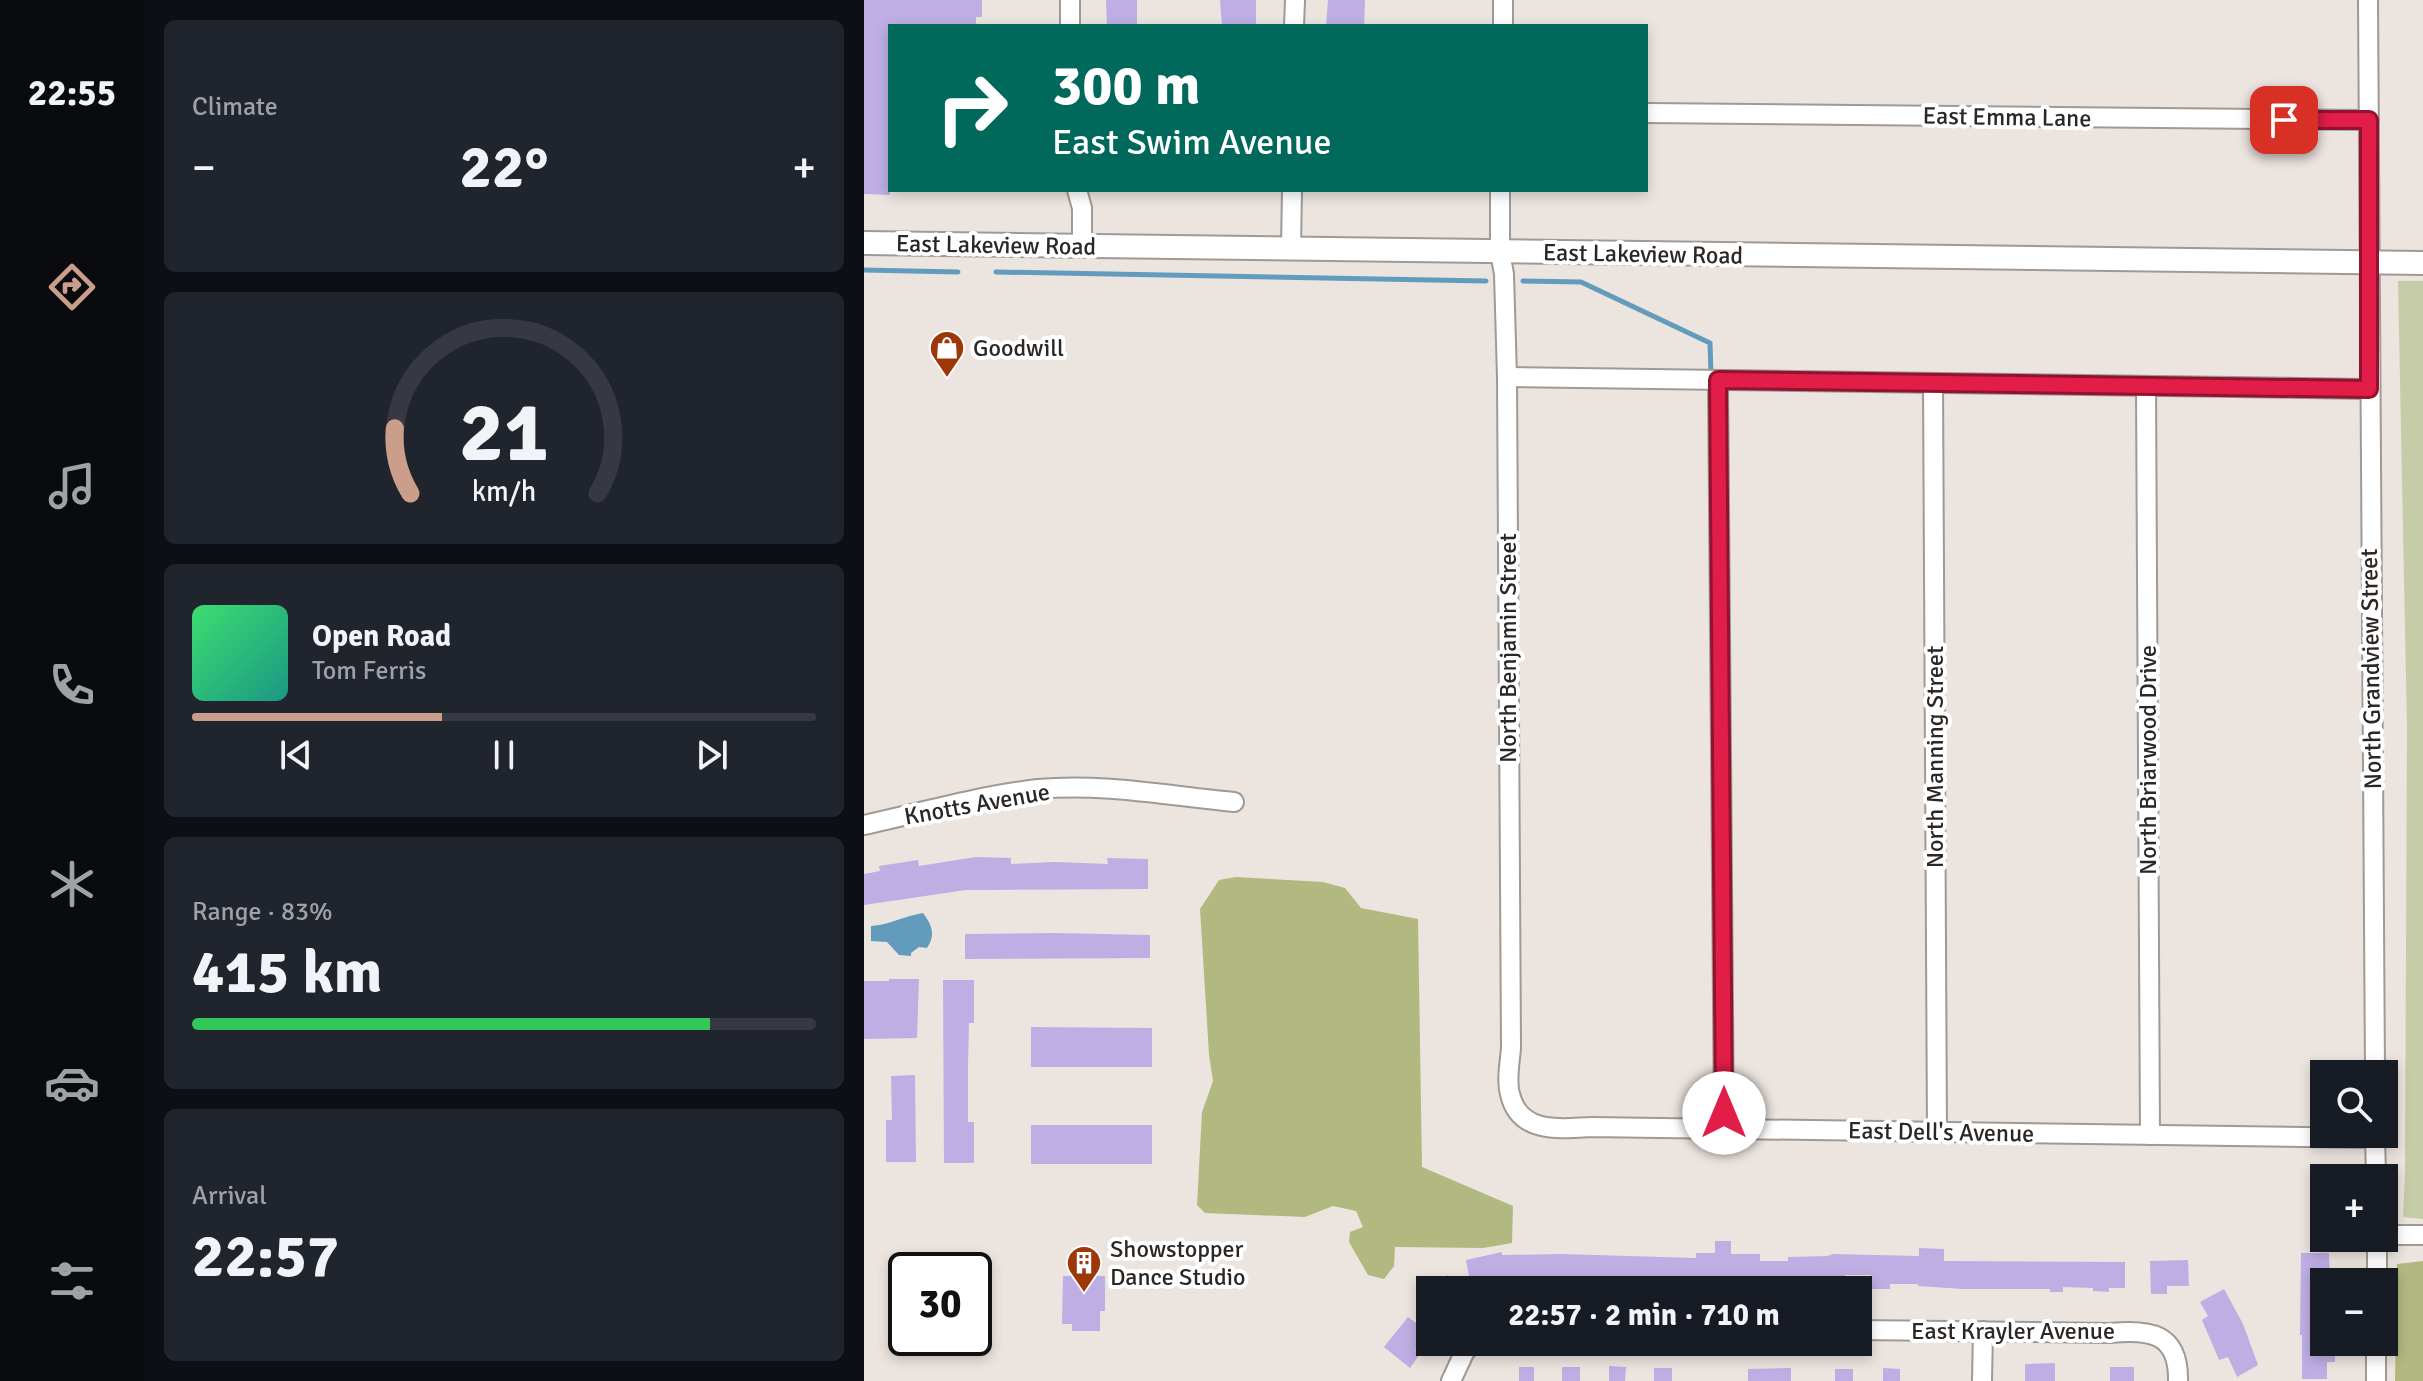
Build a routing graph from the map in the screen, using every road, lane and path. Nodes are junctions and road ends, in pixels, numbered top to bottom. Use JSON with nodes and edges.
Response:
{"nodes":[{"id":1,"x":1070,"y":0,"type":"edge"},
{"id":2,"x":1295,"y":0,"type":"edge"},
{"id":3,"x":1503,"y":0,"type":"edge"},
{"id":4,"x":2368,"y":0,"type":"edge"},
{"id":5,"x":1070,"y":24,"type":"edge"},
{"id":6,"x":1294,"y":24,"type":"edge"},
{"id":7,"x":1503,"y":24,"type":"edge"},
{"id":8,"x":1648,"y":113,"type":"edge"},
{"id":9,"x":2369,"y":120,"type":"junction"},
{"id":10,"x":1078,"y":192,"type":"edge"},
{"id":11,"x":1292,"y":192,"type":"edge"},
{"id":12,"x":1500,"y":192,"type":"edge"},
{"id":13,"x":864,"y":243,"type":"edge"},
{"id":14,"x":1082,"y":246,"type":"junction"},
{"id":15,"x":1291,"y":249,"type":"junction"},
{"id":16,"x":1500,"y":252,"type":"junction"},
{"id":17,"x":2370,"y":263,"type":"junction"},
{"id":18,"x":2423,"y":263,"type":"edge"},
{"id":19,"x":1507,"y":377,"type":"junction"},
{"id":20,"x":1718,"y":380,"type":"junction"},
{"id":21,"x":1933,"y":383,"type":"junction"},
{"id":22,"x":2146,"y":386,"type":"junction"},
{"id":23,"x":2369,"y":389,"type":"junction"},
{"id":24,"x":1234,"y":802,"type":"dead end"},
{"id":25,"x":864,"y":825,"type":"edge"},
{"id":26,"x":2375,"y":1060,"type":"edge"},
{"id":27,"x":1514,"y":1105,"type":"joint"},
{"id":28,"x":1724,"y":1129,"type":"junction"},
{"id":29,"x":1937,"y":1132,"type":"junction"},
{"id":30,"x":2150,"y":1135,"type":"junction"},
{"id":31,"x":2310,"y":1136,"type":"edge"},
{"id":32,"x":2398,"y":1235,"type":"edge"},
{"id":33,"x":2423,"y":1235,"type":"edge"},
{"id":34,"x":1872,"y":1330,"type":"edge"},
{"id":35,"x":1983,"y":1331,"type":"junction"},
{"id":36,"x":1463,"y":1356,"type":"edge"},
{"id":37,"x":2376,"y":1356,"type":"edge"},
{"id":38,"x":1451,"y":1381,"type":"edge"},
{"id":39,"x":1982,"y":1381,"type":"edge"},
{"id":40,"x":2178,"y":1381,"type":"edge"},
{"id":41,"x":2376,"y":1381,"type":"edge"}],
"edges":[{"from":1,"to":5,"type":"street"},
{"from":2,"to":6,"type":"street"},
{"from":3,"to":7,"type":"street"},
{"from":4,"to":9,"type":"street","name":"North Grandview Street"},
{"from":8,"to":9,"type":"street","name":"East Emma Lane"},
{"from":9,"to":17,"type":"street","name":"North Grandview Street"},
{"from":10,"to":14,"type":"street"},
{"from":11,"to":15,"type":"street"},
{"from":12,"to":16,"type":"street","name":"North Benjamin Street"},
{"from":13,"to":14,"type":"street","name":"East Lakeview Road"},
{"from":14,"to":15,"type":"street","name":"East Lakeview Road"},
{"from":15,"to":16,"type":"street","name":"East Lakeview Road"},
{"from":16,"to":17,"type":"street","name":"East Lakeview Road"},
{"from":16,"to":19,"type":"street","name":"North Benjamin Street"},
{"from":17,"to":18,"type":"street","name":"East Lakeview Road"},
{"from":17,"to":23,"type":"street","name":"North Grandview Street"},
{"from":19,"to":20,"type":"street"},
{"from":19,"to":27,"type":"street","name":"North Benjamin Street"},
{"from":20,"to":21,"type":"street"},
{"from":20,"to":28,"type":"street"},
{"from":21,"to":22,"type":"street"},
{"from":21,"to":29,"type":"street","name":"North Manning Street"},
{"from":22,"to":23,"type":"street"},
{"from":22,"to":30,"type":"street","name":"North Briarwood Drive"},
{"from":23,"to":26,"type":"street","name":"North Grandview Street"},
{"from":24,"to":25,"type":"street","name":"Knotts Avenue"},
{"from":27,"to":28,"type":"street","name":"East Dell's Avenue"},
{"from":28,"to":29,"type":"street","name":"East Dell's Avenue"},
{"from":29,"to":30,"type":"street","name":"East Dell's Avenue"},
{"from":30,"to":31,"type":"street","name":"East Dell's Avenue"},
{"from":32,"to":33,"type":"street"},
{"from":34,"to":35,"type":"street","name":"East Krayler Avenue"},
{"from":35,"to":39,"type":"street"},
{"from":35,"to":40,"type":"street","name":"East Krayler Avenue"},
{"from":36,"to":38,"type":"street"},
{"from":37,"to":41,"type":"street"}]}
